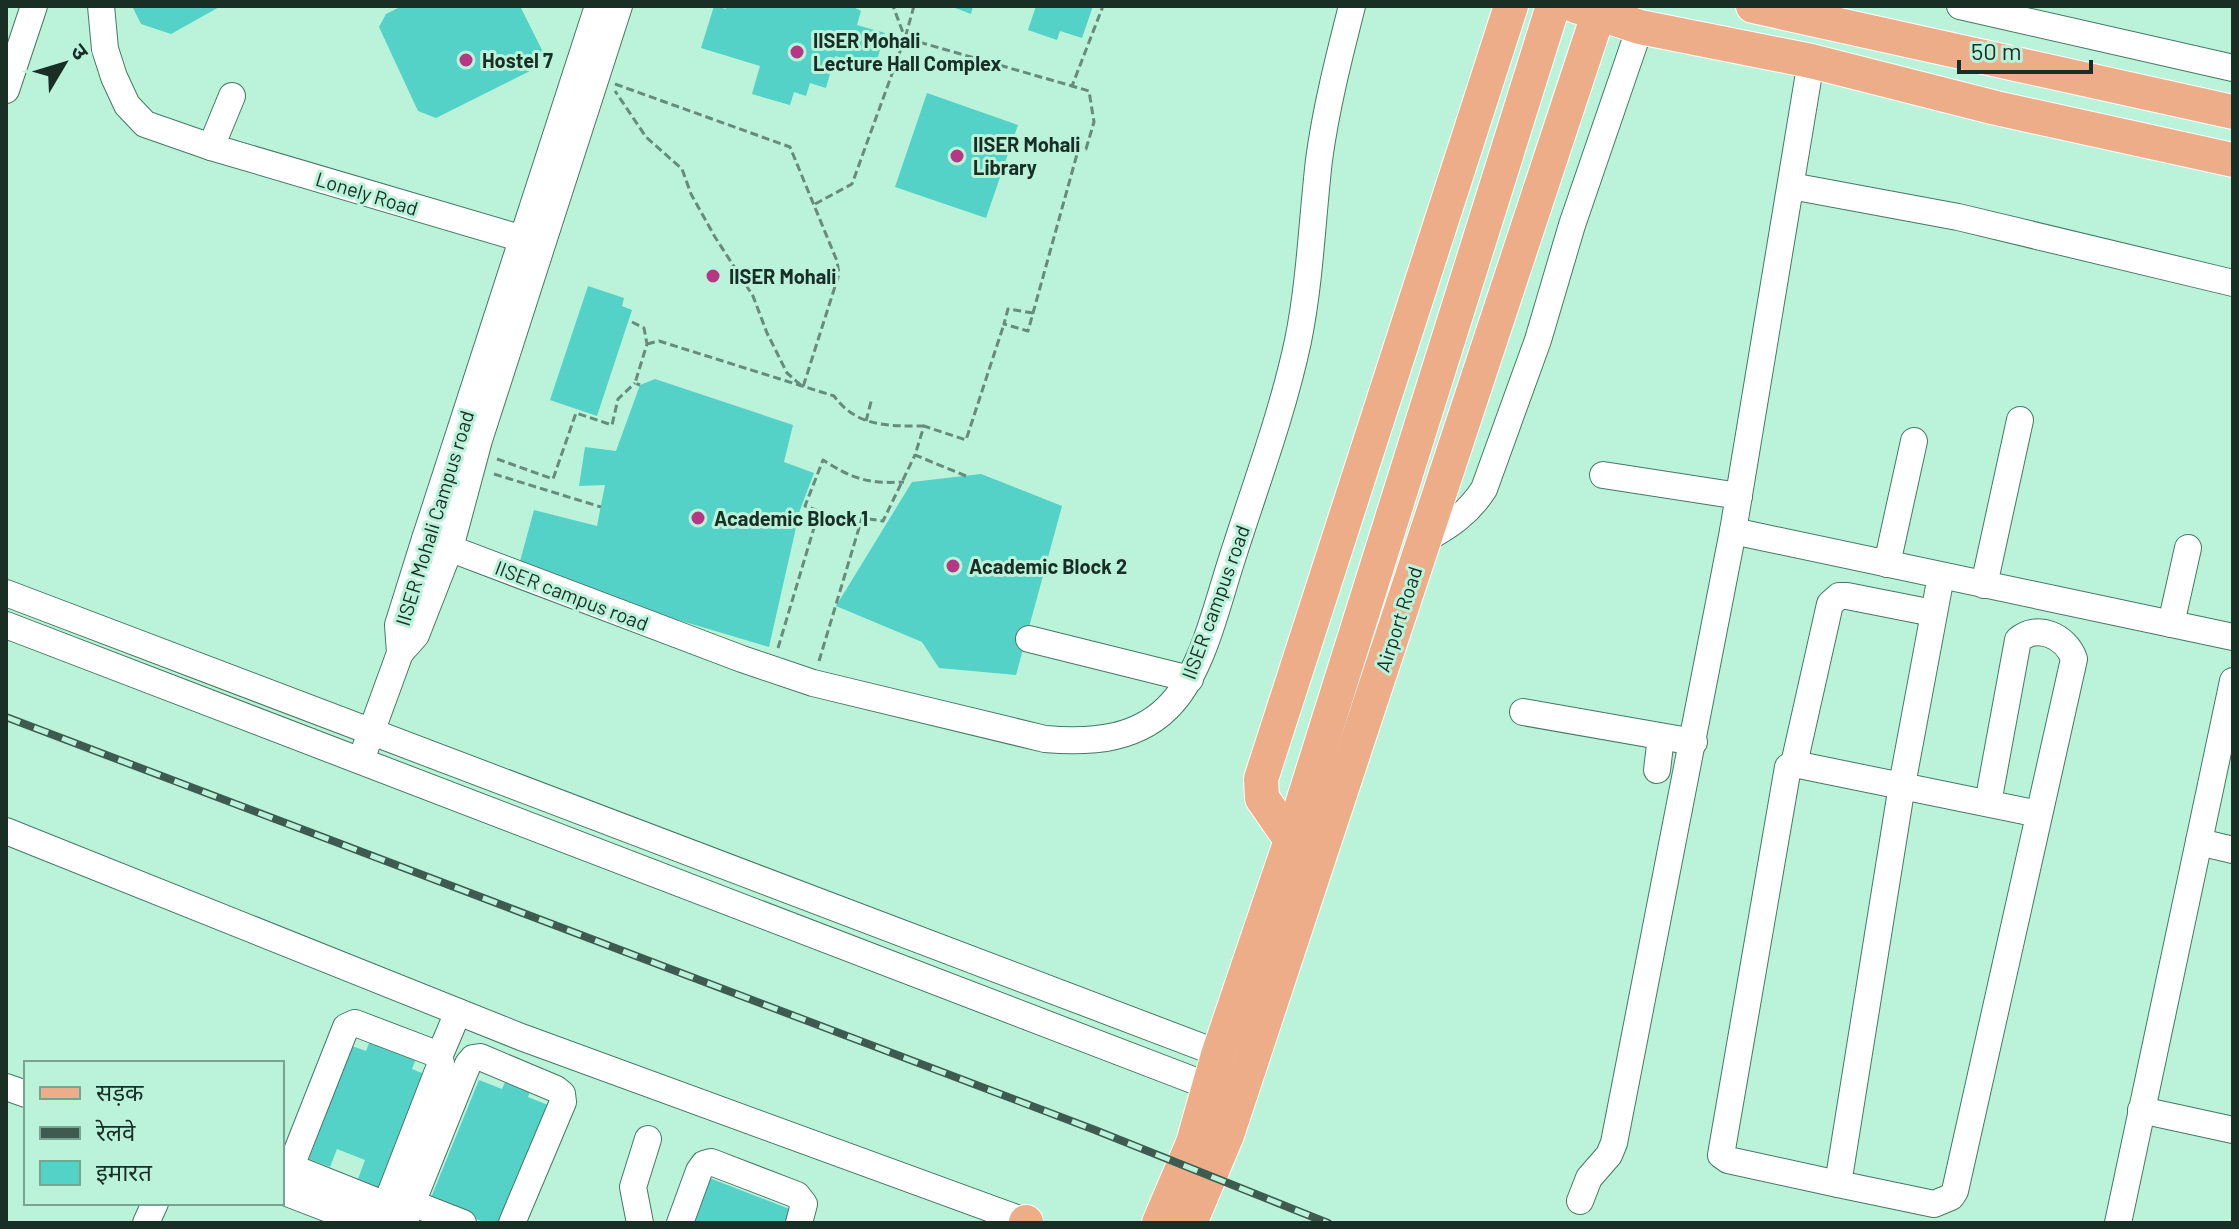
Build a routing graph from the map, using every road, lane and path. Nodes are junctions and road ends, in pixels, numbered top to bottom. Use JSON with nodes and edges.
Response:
{"nodes":[{"id":1,"x":34,"y":6,"type":"edge"},
{"id":2,"x":101,"y":6,"type":"edge"},
{"id":3,"x":598,"y":6,"type":"edge"},
{"id":4,"x":619,"y":6,"type":"edge"},
{"id":5,"x":893,"y":6,"type":"edge"},
{"id":6,"x":914,"y":6,"type":"edge"},
{"id":7,"x":1103,"y":6,"type":"edge"},
{"id":8,"x":1352,"y":6,"type":"edge"},
{"id":9,"x":1511,"y":6,"type":"edge"},
{"id":10,"x":1553,"y":6,"type":"edge"},
{"id":11,"x":1753,"y":6,"type":"edge"},
{"id":12,"x":1960,"y":6,"type":"edge"},
{"id":13,"x":1592,"y":8,"type":"edge"},
{"id":14,"x":1640,"y":27,"type":"junction"},
{"id":15,"x":905,"y":38,"type":"junction"},
{"id":16,"x":14,"y":40,"type":"edge"},
{"id":17,"x":1811,"y":61,"type":"junction"},
{"id":18,"x":2233,"y":68,"type":"edge"},
{"id":19,"x":1072,"y":86,"type":"junction"},
{"id":20,"x":6,"y":90,"type":"edge"},
{"id":21,"x":232,"y":96,"type":"dead end"},
{"id":22,"x":2233,"y":112,"type":"edge"},
{"id":23,"x":211,"y":147,"type":"junction"},
{"id":24,"x":2233,"y":160,"type":"edge"},
{"id":25,"x":1791,"y":186,"type":"junction"},
{"id":26,"x":815,"y":204,"type":"junction"},
{"id":27,"x":523,"y":239,"type":"junction"},
{"id":28,"x":2233,"y":283,"type":"edge"},
{"id":29,"x":1033,"y":313,"type":"junction"},
{"id":30,"x":632,"y":322,"type":"dead end"},
{"id":31,"x":1004,"y":324,"type":"junction"},
{"id":32,"x":647,"y":344,"type":"junction"},
{"id":33,"x":635,"y":383,"type":"junction"},
{"id":34,"x":640,"y":385,"type":"dead end"},
{"id":35,"x":803,"y":387,"type":"junction"},
{"id":36,"x":872,"y":398,"type":"dead end"},
{"id":37,"x":2020,"y":420,"type":"dead end"},
{"id":38,"x":865,"y":422,"type":"junction"},
{"id":39,"x":924,"y":426,"type":"junction"},
{"id":40,"x":1914,"y":441,"type":"dead end"},
{"id":41,"x":915,"y":455,"type":"junction"},
{"id":42,"x":490,"y":457,"type":"dead end"},
{"id":43,"x":485,"y":471,"type":"dead end"},
{"id":44,"x":1603,"y":475,"type":"dead end"},
{"id":45,"x":966,"y":476,"type":"dead end"},
{"id":46,"x":904,"y":482,"type":"junction"},
{"id":47,"x":1993,"y":493,"type":"dead end"},
{"id":48,"x":1739,"y":496,"type":"junction"},
{"id":49,"x":601,"y":507,"type":"dead end"},
{"id":50,"x":1733,"y":531,"type":"junction"},
{"id":51,"x":425,"y":539,"type":"junction"},
{"id":52,"x":1424,"y":540,"type":"junction"},
{"id":53,"x":450,"y":548,"type":"junction"},
{"id":54,"x":2188,"y":548,"type":"dead end"},
{"id":55,"x":1887,"y":564,"type":"junction"},
{"id":56,"x":1941,"y":576,"type":"junction"},
{"id":57,"x":1978,"y":583,"type":"junction"},
{"id":58,"x":6,"y":593,"type":"edge"},
{"id":59,"x":1933,"y":613,"type":"junction"},
{"id":60,"x":2171,"y":624,"type":"junction"},
{"id":61,"x":6,"y":625,"type":"edge"},
{"id":62,"x":2233,"y":637,"type":"edge"},
{"id":63,"x":1029,"y":639,"type":"dead end"},
{"id":64,"x":400,"y":653,"type":"junction"},
{"id":65,"x":777,"y":653,"type":"dead end"},
{"id":66,"x":1190,"y":679,"type":"junction"},
{"id":67,"x":2233,"y":681,"type":"edge"},
{"id":68,"x":813,"y":683,"type":"junction"},
{"id":69,"x":1523,"y":712,"type":"dead end"},
{"id":70,"x":371,"y":733,"type":"junction"},
{"id":71,"x":1661,"y":737,"type":"junction"},
{"id":72,"x":1694,"y":742,"type":"junction"},
{"id":73,"x":361,"y":760,"type":"junction"},
{"id":74,"x":1794,"y":764,"type":"junction"},
{"id":75,"x":1657,"y":770,"type":"dead end"},
{"id":76,"x":1902,"y":785,"type":"junction"},
{"id":77,"x":1988,"y":803,"type":"junction"},
{"id":78,"x":2039,"y":814,"type":"junction"},
{"id":79,"x":6,"y":831,"type":"edge"},
{"id":80,"x":1291,"y":840,"type":"junction"},
{"id":81,"x":2199,"y":842,"type":"junction"},
{"id":82,"x":2233,"y":850,"type":"edge"},
{"id":83,"x":458,"y":1012,"type":"junction"},
{"id":84,"x":488,"y":1024,"type":"junction"},
{"id":85,"x":439,"y":1057,"type":"junction"},
{"id":86,"x":576,"y":1057,"type":"junction"},
{"id":87,"x":473,"y":1058,"type":"junction"},
{"id":88,"x":1223,"y":1080,"type":"junction"},
{"id":89,"x":562,"y":1094,"type":"junction"},
{"id":90,"x":2141,"y":1110,"type":"junction"},
{"id":91,"x":2233,"y":1130,"type":"edge"},
{"id":92,"x":648,"y":1139,"type":"dead end"},
{"id":93,"x":285,"y":1182,"type":"edge"},
{"id":94,"x":1838,"y":1184,"type":"junction"},
{"id":95,"x":1580,"y":1201,"type":"dead end"},
{"id":96,"x":395,"y":1213,"type":"edge"},
{"id":97,"x":365,"y":1223,"type":"edge"},
{"id":98,"x":463,"y":1223,"type":"edge"},
{"id":99,"x":512,"y":1223,"type":"edge"},
{"id":100,"x":640,"y":1223,"type":"edge"},
{"id":101,"x":680,"y":1223,"type":"edge"},
{"id":102,"x":799,"y":1223,"type":"edge"},
{"id":103,"x":1027,"y":1223,"type":"edge"},
{"id":104,"x":1159,"y":1223,"type":"edge"},
{"id":105,"x":1190,"y":1223,"type":"edge"},
{"id":106,"x":2118,"y":1223,"type":"edge"}],
"edges":[{"from":1,"to":16,"type":"street"},
{"from":2,"to":23,"type":"street","name":"Lonely Road"},
{"from":3,"to":27,"type":"street","name":"IISER Mohali Campus road"},
{"from":4,"to":53,"type":"street","name":"IISER Mohali Campus road"},
{"from":5,"to":15,"type":"path"},
{"from":6,"to":15,"type":"path"},
{"from":7,"to":19,"type":"path"},
{"from":8,"to":66,"type":"street","name":"IISER campus road"},
{"from":9,"to":80,"type":"main road"},
{"from":10,"to":80,"type":"main road"},
{"from":11,"to":22,"type":"main road"},
{"from":12,"to":18,"type":"street"},
{"from":13,"to":14,"type":"main road"},
{"from":13,"to":52,"type":"main road","name":"Airport Road"},
{"from":14,"to":17,"type":"main road"},
{"from":14,"to":52,"type":"street"},
{"from":15,"to":19,"type":"path"},
{"from":15,"to":26,"type":"path"},
{"from":16,"to":20,"type":"street"},
{"from":17,"to":24,"type":"main road"},
{"from":17,"to":25,"type":"street"},
{"from":19,"to":29,"type":"path"},
{"from":21,"to":23,"type":"street"},
{"from":23,"to":27,"type":"street","name":"Lonely Road"},
{"from":25,"to":28,"type":"street"},
{"from":25,"to":48,"type":"street"},
{"from":26,"to":35,"type":"path"},
{"from":26,"to":35,"type":"path"},
{"from":27,"to":51,"type":"street","name":"IISER Mohali Campus road"},
{"from":29,"to":31,"type":"path"},
{"from":29,"to":31,"type":"path"},
{"from":30,"to":32,"type":"path"},
{"from":31,"to":39,"type":"path"},
{"from":32,"to":33,"type":"path"},
{"from":32,"to":35,"type":"path"},
{"from":33,"to":34,"type":"path"},
{"from":33,"to":42,"type":"path"},
{"from":35,"to":38,"type":"path"},
{"from":36,"to":38,"type":"path"},
{"from":37,"to":57,"type":"street"},
{"from":38,"to":39,"type":"path"},
{"from":39,"to":41,"type":"path"},
{"from":40,"to":55,"type":"street"},
{"from":41,"to":45,"type":"path"},
{"from":41,"to":46,"type":"path"},
{"from":43,"to":49,"type":"path"},
{"from":44,"to":48,"type":"street"},
{"from":46,"to":65,"type":"path"},
{"from":46,"to":68,"type":"path"},
{"from":47,"to":57,"type":"street"},
{"from":48,"to":50,"type":"street"},
{"from":50,"to":55,"type":"street"},
{"from":50,"to":72,"type":"street"},
{"from":51,"to":53,"type":"street","name":"IISER campus road"},
{"from":51,"to":64,"type":"street","name":"IISER Mohali Campus road"},
{"from":52,"to":88,"type":"main road","name":"Airport Road"},
{"from":53,"to":64,"type":"street","name":"IISER Mohali Campus road"},
{"from":53,"to":68,"type":"street","name":"IISER campus road"},
{"from":54,"to":60,"type":"street"},
{"from":55,"to":56,"type":"street"},
{"from":56,"to":57,"type":"street"},
{"from":56,"to":59,"type":"street"},
{"from":57,"to":60,"type":"street"},
{"from":58,"to":70,"type":"street"},
{"from":59,"to":74,"type":"street"},
{"from":59,"to":76,"type":"street"},
{"from":60,"to":62,"type":"street"},
{"from":61,"to":73,"type":"street"},
{"from":63,"to":66,"type":"street"},
{"from":64,"to":70,"type":"street"},
{"from":66,"to":68,"type":"street","name":"IISER campus road"},
{"from":67,"to":81,"type":"street"},
{"from":69,"to":71,"type":"street"},
{"from":70,"to":73,"type":"street"},
{"from":70,"to":88,"type":"street"},
{"from":71,"to":72,"type":"street"},
{"from":71,"to":75,"type":"street"},
{"from":72,"to":95,"type":"street"},
{"from":73,"to":88,"type":"street"},
{"from":74,"to":76,"type":"street"},
{"from":74,"to":94,"type":"street"},
{"from":76,"to":77,"type":"street"},
{"from":76,"to":94,"type":"street"},
{"from":77,"to":78,"type":"street"},
{"from":77,"to":78,"type":"street"},
{"from":78,"to":94,"type":"street"},
{"from":79,"to":83,"type":"street"},
{"from":80,"to":88,"type":"main road"},
{"from":81,"to":82,"type":"street"},
{"from":81,"to":90,"type":"street"},
{"from":83,"to":84,"type":"street"},
{"from":83,"to":85,"type":"street"},
{"from":84,"to":86,"type":"street"},
{"from":84,"to":87,"type":"street"},
{"from":85,"to":93,"type":"street"},
{"from":85,"to":96,"type":"street"},
{"from":86,"to":89,"type":"street"},
{"from":86,"to":103,"type":"street"},
{"from":87,"to":89,"type":"street"},
{"from":87,"to":96,"type":"street"},
{"from":88,"to":104,"type":"main road"},
{"from":88,"to":105,"type":"main road","name":"Airport Road"},
{"from":89,"to":99,"type":"street"},
{"from":90,"to":91,"type":"street"},
{"from":90,"to":106,"type":"street"},
{"from":92,"to":100,"type":"street"},
{"from":93,"to":96,"type":"street"},
{"from":93,"to":97,"type":"street"},
{"from":96,"to":98,"type":"street"},
{"from":101,"to":102,"type":"street"}]}
